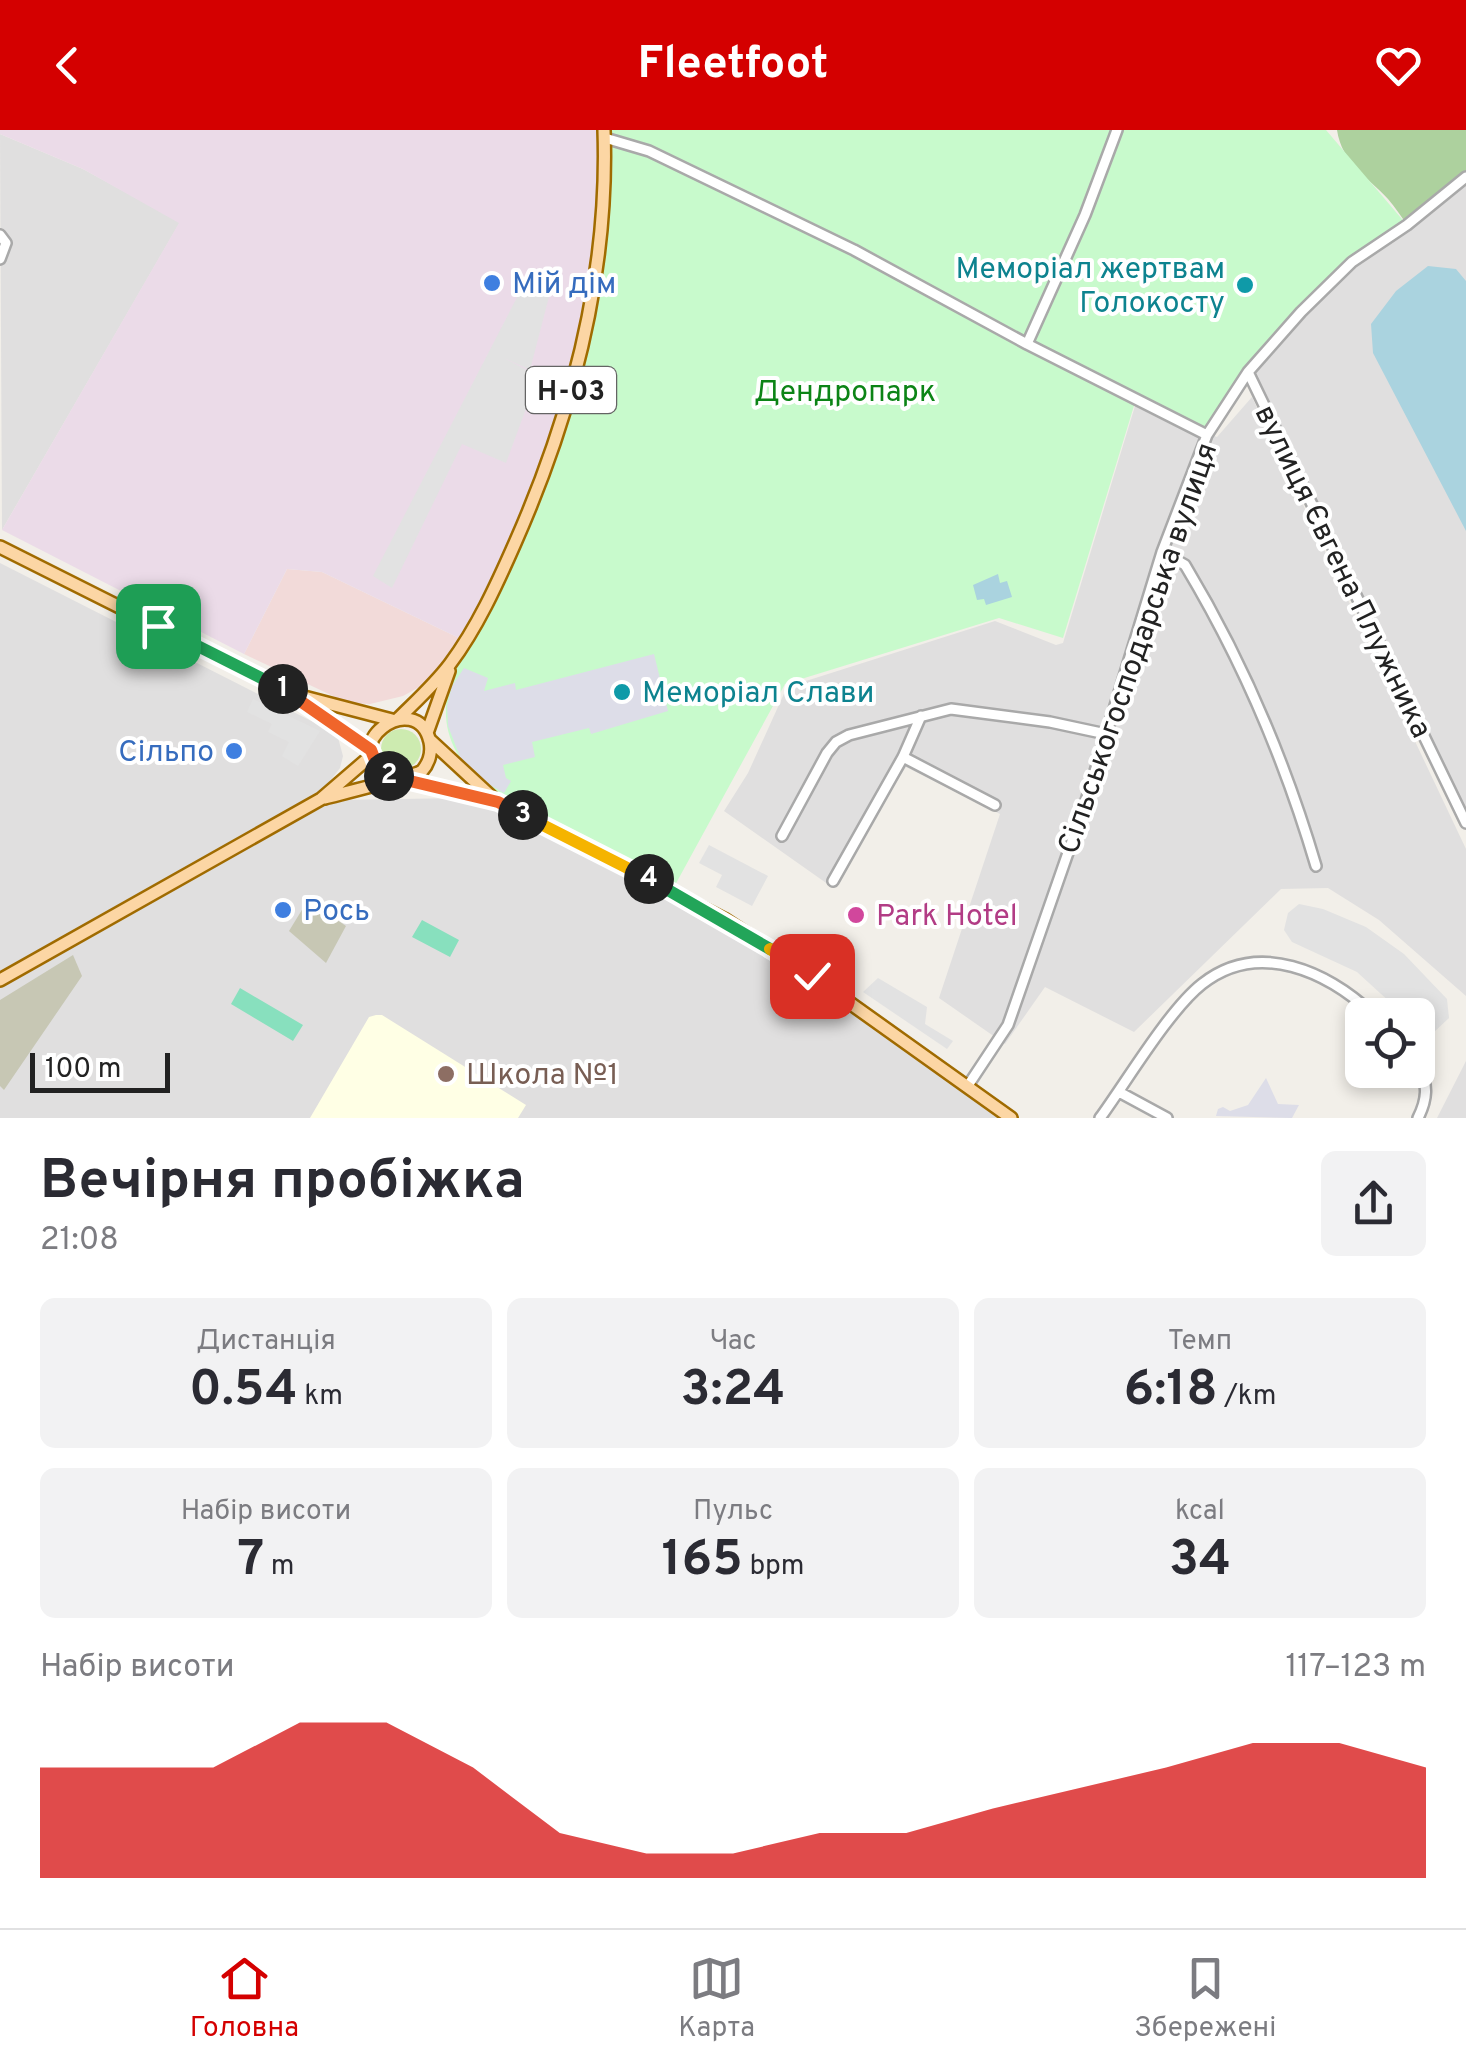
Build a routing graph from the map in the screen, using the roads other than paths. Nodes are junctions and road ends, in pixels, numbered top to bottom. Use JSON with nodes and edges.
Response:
{"nodes":[{"id":1,"x":1117,"y":130,"type":"edge"},
{"id":2,"x":605,"y":134,"type":"edge"},
{"id":3,"x":1466,"y":177,"type":"edge"},
{"id":4,"x":0,"y":236,"type":"edge"},
{"id":5,"x":0,"y":259,"type":"edge"},
{"id":6,"x":1027,"y":344,"type":"junction"},
{"id":7,"x":1248,"y":372,"type":"junction"},
{"id":8,"x":1207,"y":435,"type":"junction"},
{"id":9,"x":0,"y":547,"type":"edge"},
{"id":10,"x":1162,"y":552,"type":"junction"},
{"id":11,"x":452,"y":662,"type":"junction"},
{"id":12,"x":293,"y":694,"type":"junction"},
{"id":13,"x":922,"y":716,"type":"junction"},
{"id":14,"x":395,"y":720,"type":"junction"},
{"id":15,"x":1106,"y":734,"type":"junction"},
{"id":16,"x":428,"y":736,"type":"junction"},
{"id":17,"x":371,"y":753,"type":"junction"},
{"id":18,"x":903,"y":757,"type":"junction"},
{"id":19,"x":397,"y":778,"type":"junction"},
{"id":20,"x":321,"y":800,"type":"junction"},
{"id":21,"x":498,"y":802,"type":"junction"},
{"id":22,"x":994,"y":805,"type":"dead end"},
{"id":23,"x":1466,"y":823,"type":"edge"},
{"id":24,"x":782,"y":836,"type":"dead end"},
{"id":25,"x":1316,"y":866,"type":"dead end"},
{"id":26,"x":834,"y":882,"type":"dead end"},
{"id":27,"x":0,"y":980,"type":"edge"},
{"id":28,"x":1355,"y":998,"type":"edge"},
{"id":29,"x":967,"y":1087,"type":"junction"},
{"id":30,"x":1426,"y":1088,"type":"edge"},
{"id":31,"x":1119,"y":1092,"type":"junction"},
{"id":32,"x":1011,"y":1118,"type":"edge"},
{"id":33,"x":1100,"y":1118,"type":"edge"},
{"id":34,"x":1167,"y":1118,"type":"edge"},
{"id":35,"x":1418,"y":1118,"type":"edge"}],
"edges":[{"from":1,"to":6,"type":"street"},
{"from":2,"to":6,"type":"street"},
{"from":2,"to":11,"type":"main road","number":"Н-03"},
{"from":3,"to":7,"type":"street","name":"Сільськогосподарська вулиця"},
{"from":4,"to":5,"type":"street"},
{"from":6,"to":8,"type":"street"},
{"from":7,"to":8,"type":"street","name":"Сільськогосподарська вулиця"},
{"from":7,"to":23,"type":"street","name":"вулиця Євгена Плужника"},
{"from":8,"to":10,"type":"street","name":"Сільськогосподарська вулиця"},
{"from":9,"to":12,"type":"main road"},
{"from":10,"to":15,"type":"street","name":"Сільськогосподарська вулиця"},
{"from":10,"to":25,"type":"street"},
{"from":11,"to":14,"type":"main road","number":"Н-03"},
{"from":11,"to":16,"type":"main road","number":"Н-03"},
{"from":12,"to":14,"type":"main road"},
{"from":12,"to":17,"type":"main road"},
{"from":13,"to":15,"type":"street"},
{"from":13,"to":18,"type":"street"},
{"from":13,"to":24,"type":"street"},
{"from":14,"to":16,"type":"main road"},
{"from":14,"to":17,"type":"main road","number":"Н-03"},
{"from":15,"to":29,"type":"street","name":"Сільськогосподарська вулиця"},
{"from":16,"to":19,"type":"main road","number":"Н-03"},
{"from":16,"to":21,"type":"main road"},
{"from":17,"to":19,"type":"main road"},
{"from":17,"to":20,"type":"main road","number":"Н-03"},
{"from":18,"to":22,"type":"street"},
{"from":18,"to":26,"type":"street"},
{"from":19,"to":20,"type":"main road","number":"Н-03"},
{"from":19,"to":21,"type":"main road"},
{"from":20,"to":27,"type":"main road","number":"Н-03"},
{"from":21,"to":29,"type":"main road"},
{"from":28,"to":31,"type":"street"},
{"from":29,"to":32,"type":"main road"},
{"from":30,"to":35,"type":"street"},
{"from":31,"to":33,"type":"street"},
{"from":31,"to":34,"type":"street"}]}
